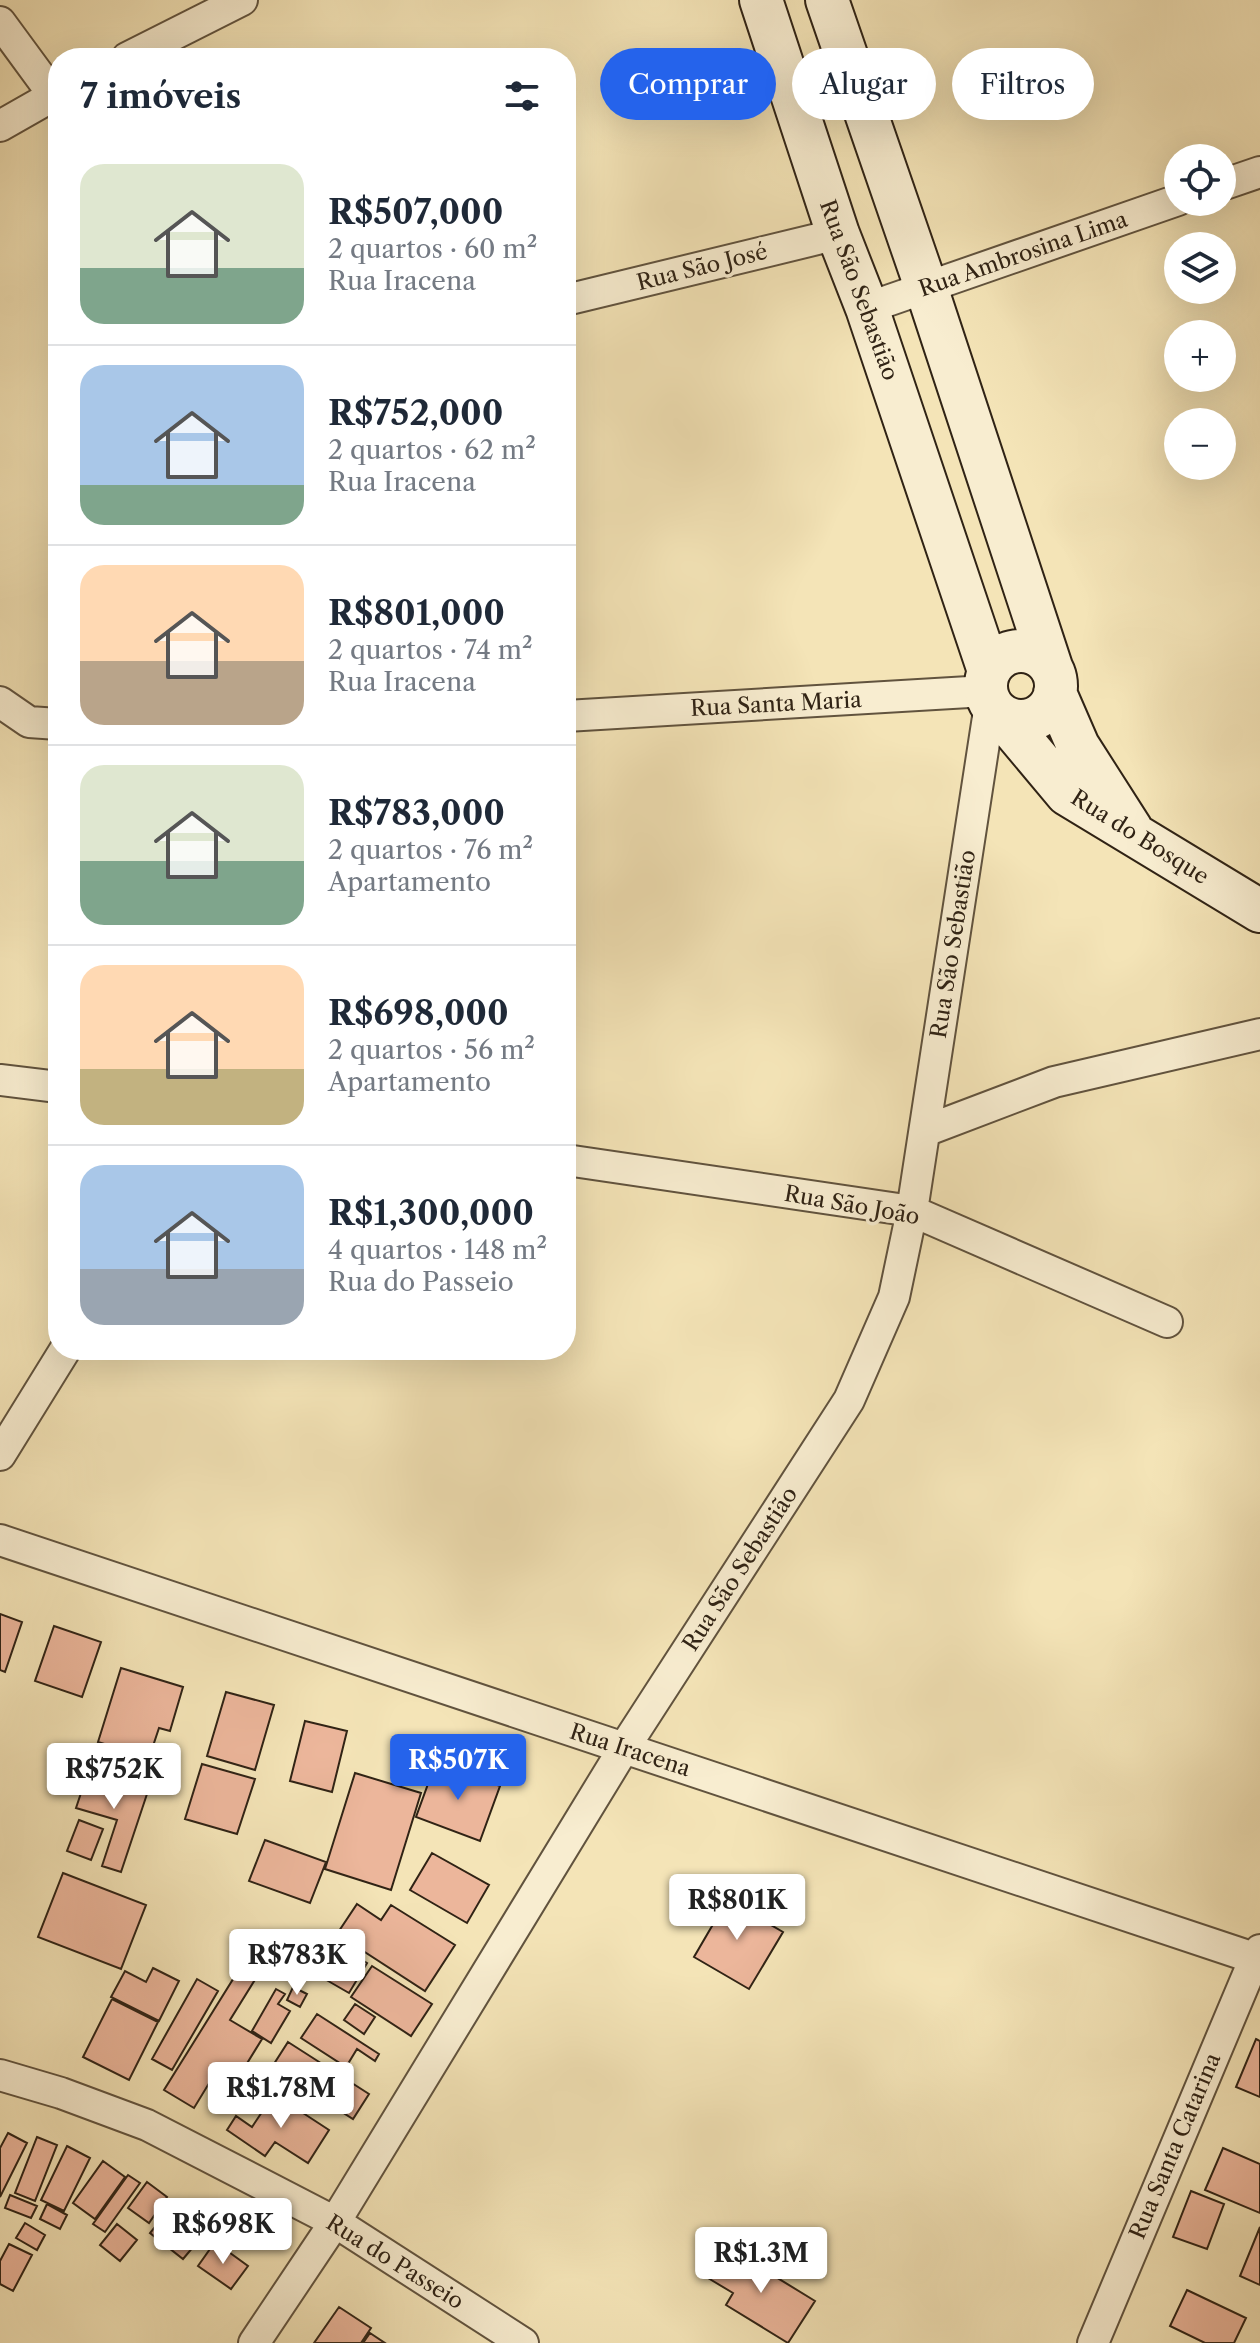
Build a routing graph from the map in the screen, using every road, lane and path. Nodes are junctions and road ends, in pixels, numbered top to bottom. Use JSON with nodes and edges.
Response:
{"nodes":[{"id":1,"x":242,"y":0,"type":"edge"},
{"id":2,"x":761,"y":0,"type":"edge"},
{"id":3,"x":827,"y":0,"type":"edge"},
{"id":4,"x":0,"y":22,"type":"edge"},
{"id":5,"x":147,"y":48,"type":"edge"},
{"id":6,"x":48,"y":84,"type":"edge"},
{"id":7,"x":48,"y":101,"type":"edge"},
{"id":8,"x":0,"y":126,"type":"edge"},
{"id":9,"x":1260,"y":172,"type":"edge"},
{"id":10,"x":1236,"y":180,"type":"edge"},
{"id":11,"x":1164,"y":205,"type":"edge"},
{"id":12,"x":838,"y":234,"type":"junction"},
{"id":13,"x":926,"y":287,"type":"junction"},
{"id":14,"x":576,"y":298,"type":"edge"},
{"id":15,"x":867,"y":308,"type":"junction"},
{"id":16,"x":1053,"y":680,"type":"junction"},
{"id":17,"x":991,"y":695,"type":"junction"},
{"id":18,"x":0,"y":702,"type":"edge"},
{"id":19,"x":576,"y":716,"type":"edge"},
{"id":20,"x":48,"y":723,"type":"edge"},
{"id":21,"x":1136,"y":837,"type":"junction"},
{"id":22,"x":1260,"y":911,"type":"edge"},
{"id":23,"x":1260,"y":1034,"type":"edge"},
{"id":24,"x":0,"y":1080,"type":"edge"},
{"id":25,"x":48,"y":1086,"type":"edge"},
{"id":26,"x":925,"y":1131,"type":"junction"},
{"id":27,"x":576,"y":1161,"type":"edge"},
{"id":28,"x":912,"y":1211,"type":"junction"},
{"id":29,"x":1167,"y":1322,"type":"dead end"},
{"id":30,"x":59,"y":1360,"type":"edge"},
{"id":31,"x":0,"y":1455,"type":"edge"},
{"id":32,"x":0,"y":1540,"type":"edge"},
{"id":33,"x":624,"y":1748,"type":"junction"},
{"id":34,"x":1258,"y":1956,"type":"edge"},
{"id":35,"x":0,"y":2075,"type":"edge"},
{"id":36,"x":335,"y":2222,"type":"junction"},
{"id":37,"x":254,"y":2343,"type":"edge"},
{"id":38,"x":523,"y":2343,"type":"edge"},
{"id":39,"x":1093,"y":2343,"type":"edge"}],
"edges":[{"from":1,"to":5,"type":"street"},
{"from":2,"to":12,"type":"street","name":"Rua São Sebastião"},
{"from":3,"to":13,"type":"street"},
{"from":4,"to":6,"type":"street"},
{"from":7,"to":8,"type":"street"},
{"from":9,"to":10,"type":"street"},
{"from":11,"to":13,"type":"street","name":"Rua Ambrosina Lima"},
{"from":12,"to":14,"type":"street","name":"Rua São José"},
{"from":12,"to":15,"type":"street","name":"Rua São Sebastião"},
{"from":13,"to":15,"type":"street","name":"Rua Ambrosina Lima"},
{"from":13,"to":16,"type":"street"},
{"from":15,"to":17,"type":"street","name":"Rua São Sebastião"},
{"from":16,"to":17,"type":"street"},
{"from":16,"to":17,"type":"street"},
{"from":16,"to":21,"type":"street"},
{"from":17,"to":19,"type":"street","name":"Rua Santa Maria"},
{"from":17,"to":21,"type":"street","name":"Rua do Bosque"},
{"from":17,"to":26,"type":"street","name":"Rua São Sebastião"},
{"from":18,"to":20,"type":"street"},
{"from":21,"to":22,"type":"street","name":"Rua do Bosque"},
{"from":23,"to":26,"type":"street"},
{"from":24,"to":25,"type":"street"},
{"from":26,"to":28,"type":"street","name":"Rua São Sebastião"},
{"from":27,"to":28,"type":"street","name":"Rua São João"},
{"from":28,"to":29,"type":"street","name":"Rua São João"},
{"from":28,"to":33,"type":"street","name":"Rua São Sebastião"},
{"from":30,"to":31,"type":"street"},
{"from":32,"to":33,"type":"street","name":"Rua Iracena"},
{"from":33,"to":34,"type":"street","name":"Rua Iracena"},
{"from":33,"to":36,"type":"street","name":"Rua São Sebastião"},
{"from":34,"to":39,"type":"street","name":"Rua Santa Catarina"},
{"from":35,"to":36,"type":"street","name":"Rua do Passeio"},
{"from":36,"to":37,"type":"street","name":"Rua São Sebastião"},
{"from":36,"to":38,"type":"street","name":"Rua do Passeio"}]}
